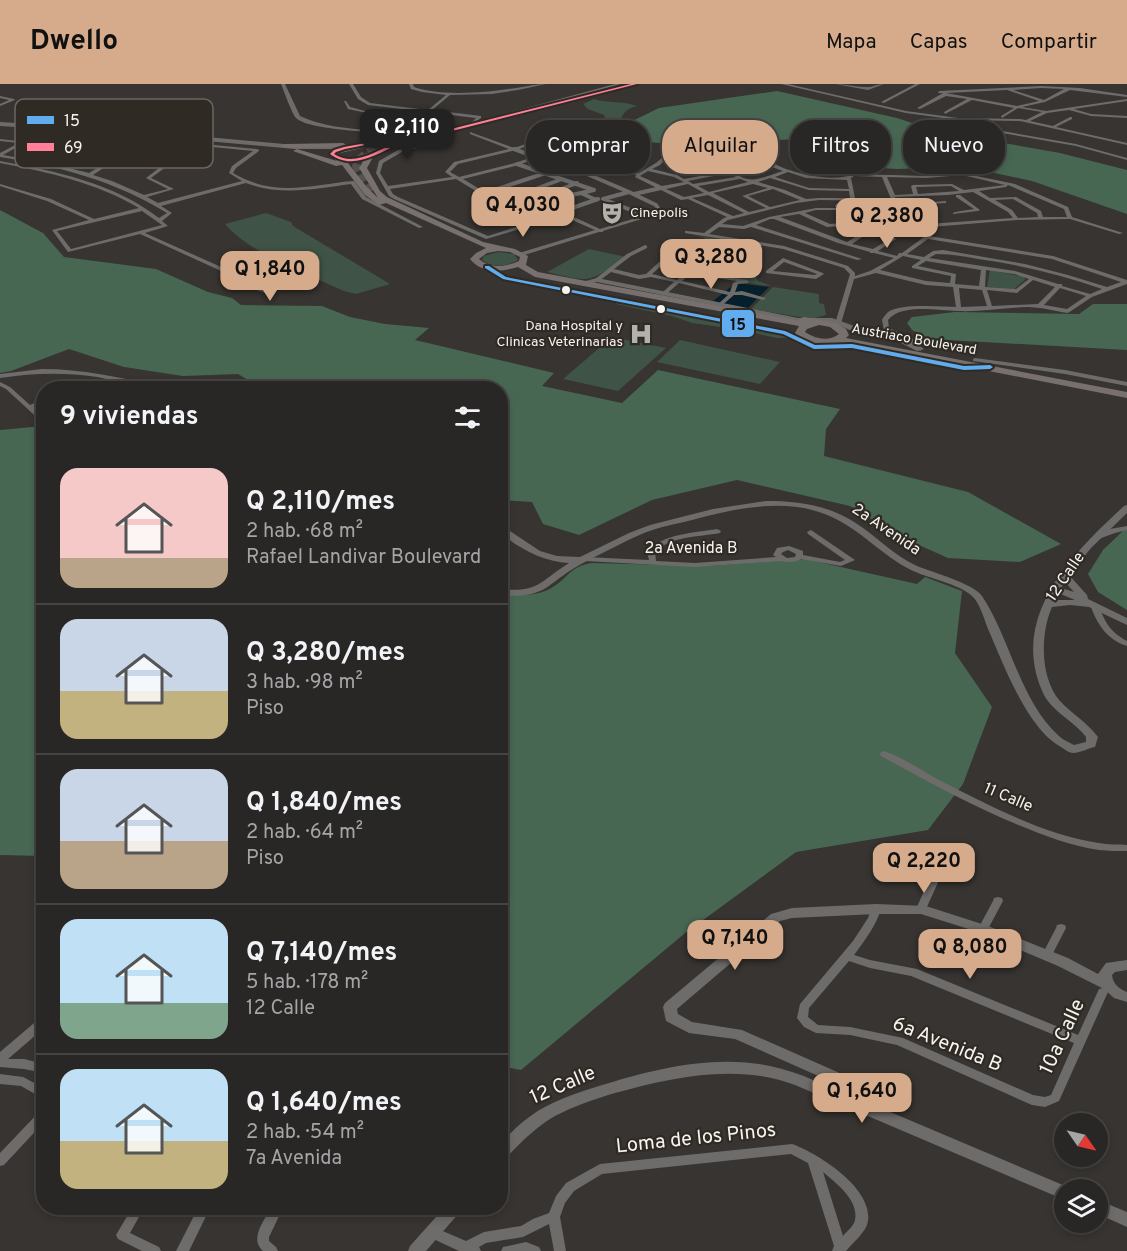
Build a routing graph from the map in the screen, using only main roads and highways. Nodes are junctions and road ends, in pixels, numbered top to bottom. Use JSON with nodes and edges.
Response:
{"nodes":[{"id":1,"x":628,"y":84,"type":"edge"},
{"id":2,"x":635,"y":84,"type":"edge"},
{"id":3,"x":644,"y":84,"type":"edge"},
{"id":4,"x":597,"y":94,"type":"junction"},
{"id":5,"x":0,"y":125,"type":"edge"},
{"id":6,"x":13,"y":126,"type":"edge"},
{"id":7,"x":213,"y":139,"type":"edge"},
{"id":8,"x":408,"y":139,"type":"junction"},
{"id":9,"x":213,"y":142,"type":"edge"},
{"id":10,"x":283,"y":147,"type":"junction"},
{"id":11,"x":350,"y":147,"type":"junction"},
{"id":12,"x":372,"y":155,"type":"junction"},
{"id":13,"x":336,"y":159,"type":"junction"},
{"id":14,"x":368,"y":175,"type":"junction"},
{"id":15,"x":352,"y":182,"type":"road end"},
{"id":16,"x":396,"y":198,"type":"road end"},
{"id":17,"x":382,"y":200,"type":"junction"},
{"id":18,"x":447,"y":220,"type":"road end"},
{"id":19,"x":421,"y":227,"type":"road end"},
{"id":20,"x":436,"y":228,"type":"junction"},
{"id":21,"x":450,"y":230,"type":"junction"},
{"id":22,"x":501,"y":249,"type":"junction"},
{"id":23,"x":482,"y":252,"type":"junction"},
{"id":24,"x":522,"y":258,"type":"junction"},
{"id":25,"x":490,"y":267,"type":"junction"},
{"id":26,"x":581,"y":283,"type":"junction"},
{"id":27,"x":616,"y":284,"type":"road end"},
{"id":28,"x":662,"y":297,"type":"junction"},
{"id":29,"x":643,"y":305,"type":"road end"},
{"id":30,"x":759,"y":313,"type":"road end"},
{"id":31,"x":742,"y":317,"type":"junction"},
{"id":32,"x":803,"y":325,"type":"junction"},
{"id":33,"x":752,"y":327,"type":"road end"},
{"id":34,"x":839,"y":330,"type":"junction"},
{"id":35,"x":1127,"y":390,"type":"edge"},
{"id":36,"x":1127,"y":395,"type":"edge"}],
"edges":[{"from":1,"to":8,"type":"main road"},
{"from":2,"to":4,"type":"main road"},
{"from":3,"to":4,"type":"main road"},
{"from":4,"to":8,"type":"main road"},
{"from":5,"to":6,"type":"main road"},
{"from":7,"to":10,"type":"main road"},
{"from":8,"to":10,"type":"main road"},
{"from":8,"to":11,"type":"main road"},
{"from":8,"to":12,"type":"main road"},
{"from":8,"to":14,"type":"main road"},
{"from":9,"to":10,"type":"main road"},
{"from":10,"to":11,"type":"main road"},
{"from":10,"to":13,"type":"main road"},
{"from":11,"to":12,"type":"main road"},
{"from":11,"to":13,"type":"main road"},
{"from":12,"to":13,"type":"main road"},
{"from":12,"to":14,"type":"main road"},
{"from":13,"to":15,"type":"main road"},
{"from":13,"to":17,"type":"main road"},
{"from":14,"to":17,"type":"main road"},
{"from":16,"to":17,"type":"main road"},
{"from":17,"to":20,"type":"main road"},
{"from":17,"to":21,"type":"main road"},
{"from":18,"to":21,"type":"main road"},
{"from":19,"to":20,"type":"main road"},
{"from":20,"to":23,"type":"main road"},
{"from":21,"to":22,"type":"main road"},
{"from":22,"to":23,"type":"main road"},
{"from":22,"to":24,"type":"main road"},
{"from":23,"to":25,"type":"main road"},
{"from":24,"to":25,"type":"main road"},
{"from":24,"to":26,"type":"main road"},
{"from":25,"to":28,"type":"main road"},
{"from":26,"to":27,"type":"main road"},
{"from":26,"to":28,"type":"main road"},
{"from":28,"to":29,"type":"main road"},
{"from":28,"to":31,"type":"main road"},
{"from":30,"to":31,"type":"main road"},
{"from":31,"to":32,"type":"main road"},
{"from":31,"to":33,"type":"main road"},
{"from":32,"to":34,"type":"main road"},
{"from":32,"to":34,"type":"main road"},
{"from":34,"to":35,"type":"main road","name":"Austriaco Boulevard"},
{"from":34,"to":36,"type":"main road","name":"Austriaco Boulevard"}]}
